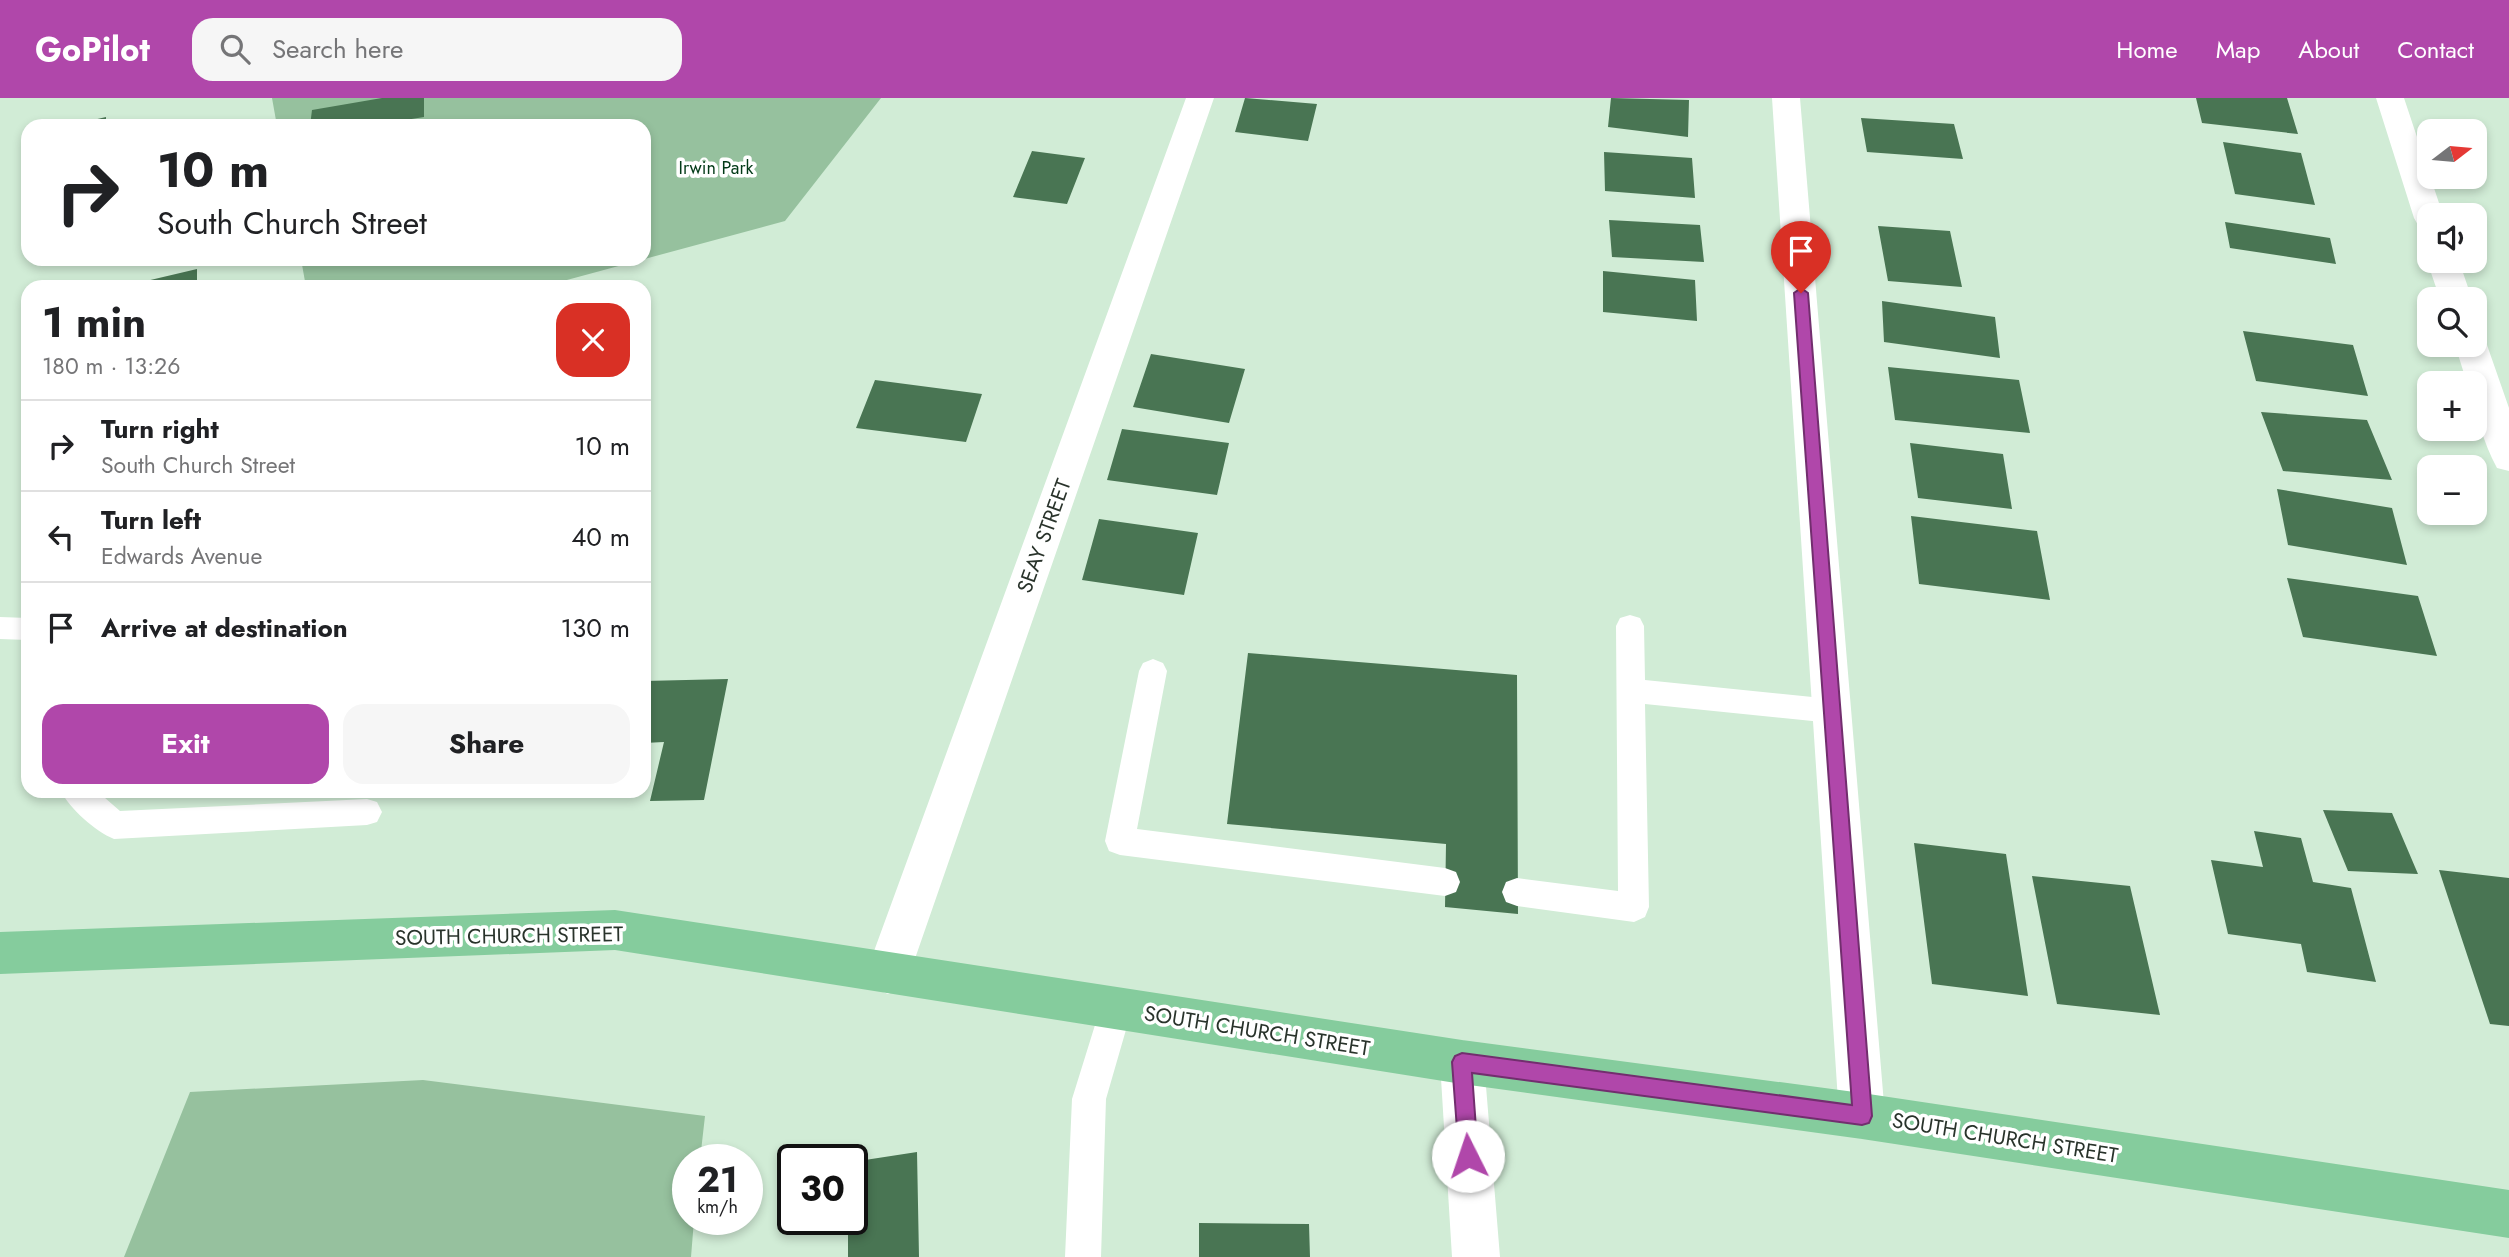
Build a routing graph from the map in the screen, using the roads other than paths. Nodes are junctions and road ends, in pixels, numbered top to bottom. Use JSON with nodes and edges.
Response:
{"nodes":[{"id":1,"x":1200,"y":98,"type":"edge"},
{"id":2,"x":1786,"y":98,"type":"edge"},
{"id":3,"x":2390,"y":98,"type":"edge"},
{"id":4,"x":2424,"y":203,"type":"edge"},
{"id":5,"x":2475,"y":357,"type":"edge"},
{"id":6,"x":2509,"y":457,"type":"edge"},
{"id":7,"x":1630,"y":626,"type":"dead end"},
{"id":8,"x":0,"y":628,"type":"edge"},
{"id":9,"x":21,"y":629,"type":"edge"},
{"id":10,"x":1153,"y":671,"type":"dead end"},
{"id":11,"x":1632,"y":691,"type":"junction"},
{"id":12,"x":1832,"y":711,"type":"junction"},
{"id":13,"x":84,"y":798,"type":"edge"},
{"id":14,"x":367,"y":812,"type":"dead end"},
{"id":15,"x":1445,"y":882,"type":"dead end"},
{"id":16,"x":1517,"y":892,"type":"dead end"},
{"id":17,"x":0,"y":953,"type":"edge"},
{"id":18,"x":888,"y":973,"type":"junction"},
{"id":19,"x":1116,"y":1009,"type":"junction"},
{"id":20,"x":1462,"y":1062,"type":"junction"},
{"id":21,"x":1862,"y":1116,"type":"junction"},
{"id":22,"x":2509,"y":1214,"type":"edge"},
{"id":23,"x":1083,"y":1257,"type":"edge"},
{"id":24,"x":1476,"y":1257,"type":"edge"}],
"edges":[{"from":1,"to":18,"type":"street","name":"SEAY STREET"},
{"from":2,"to":12,"type":"street"},
{"from":3,"to":4,"type":"street"},
{"from":5,"to":6,"type":"street"},
{"from":7,"to":11,"type":"lane"},
{"from":8,"to":9,"type":"lane"},
{"from":10,"to":15,"type":"lane"},
{"from":11,"to":12,"type":"lane"},
{"from":11,"to":16,"type":"lane"},
{"from":12,"to":21,"type":"street"},
{"from":13,"to":14,"type":"lane"},
{"from":17,"to":18,"type":"main road","name":"SOUTH CHURCH STREET"},
{"from":18,"to":19,"type":"main road","name":"SOUTH CHURCH STREET"},
{"from":19,"to":20,"type":"main road","name":"SOUTH CHURCH STREET"},
{"from":19,"to":23,"type":"lane"},
{"from":20,"to":21,"type":"main road","name":"SOUTH CHURCH STREET"},
{"from":20,"to":24,"type":"street"},
{"from":21,"to":22,"type":"main road","name":"SOUTH CHURCH STREET"}]}
